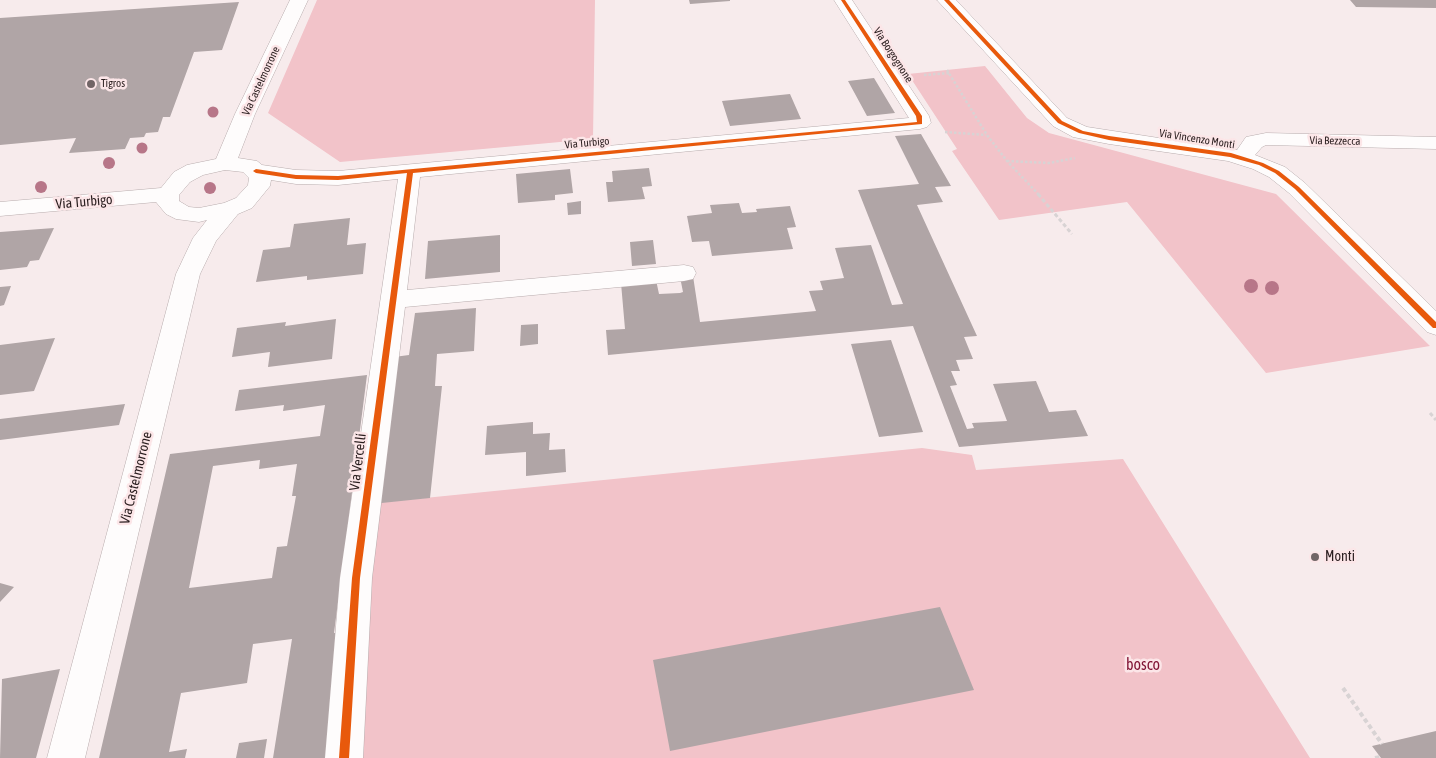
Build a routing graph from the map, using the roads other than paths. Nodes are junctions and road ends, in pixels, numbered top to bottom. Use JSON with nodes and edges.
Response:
{"nodes":[{"id":1,"x":299,"y":0,"type":"edge"},
{"id":2,"x":843,"y":0,"type":"edge"},
{"id":3,"x":946,"y":0,"type":"edge"},
{"id":4,"x":920,"y":124,"type":"joint"},
{"id":5,"x":1436,"y":143,"type":"edge"},
{"id":6,"x":1242,"y":158,"type":"junction"},
{"id":7,"x":225,"y":163,"type":"junction"},
{"id":8,"x":410,"y":171,"type":"junction"},
{"id":9,"x":256,"y":172,"type":"junction"},
{"id":10,"x":168,"y":194,"type":"junction"},
{"id":11,"x":0,"y":209,"type":"edge"},
{"id":12,"x":230,"y":209,"type":"junction"},
{"id":13,"x":684,"y":273,"type":"dead end"},
{"id":14,"x":392,"y":300,"type":"junction"},
{"id":15,"x":1436,"y":326,"type":"edge"},
{"id":16,"x":66,"y":758,"type":"edge"},
{"id":17,"x":344,"y":758,"type":"edge"}],
"edges":[{"from":1,"to":7,"type":"street","name":"Via Castelmorrone"},
{"from":2,"to":4,"type":"street","name":"Via Borgognone"},
{"from":3,"to":6,"type":"street","name":"Via Vincenzo Monti"},
{"from":4,"to":8,"type":"street","name":"Via Turbigo"},
{"from":5,"to":6,"type":"street","name":"Via Bezzecca"},
{"from":6,"to":15,"type":"street","name":"Via Vincenzo Monti"},
{"from":7,"to":9,"type":"street","name":"Via Turbigo"},
{"from":7,"to":10,"type":"street"},
{"from":8,"to":9,"type":"street","name":"Via Turbigo"},
{"from":8,"to":14,"type":"street","name":"Via Vercelli"},
{"from":9,"to":12,"type":"street"},
{"from":10,"to":11,"type":"street","name":"Via Turbigo"},
{"from":10,"to":12,"type":"street"},
{"from":12,"to":16,"type":"street","name":"Via Castelmorrone"},
{"from":13,"to":14,"type":"street"},
{"from":14,"to":17,"type":"street","name":"Via Vercelli"}]}
